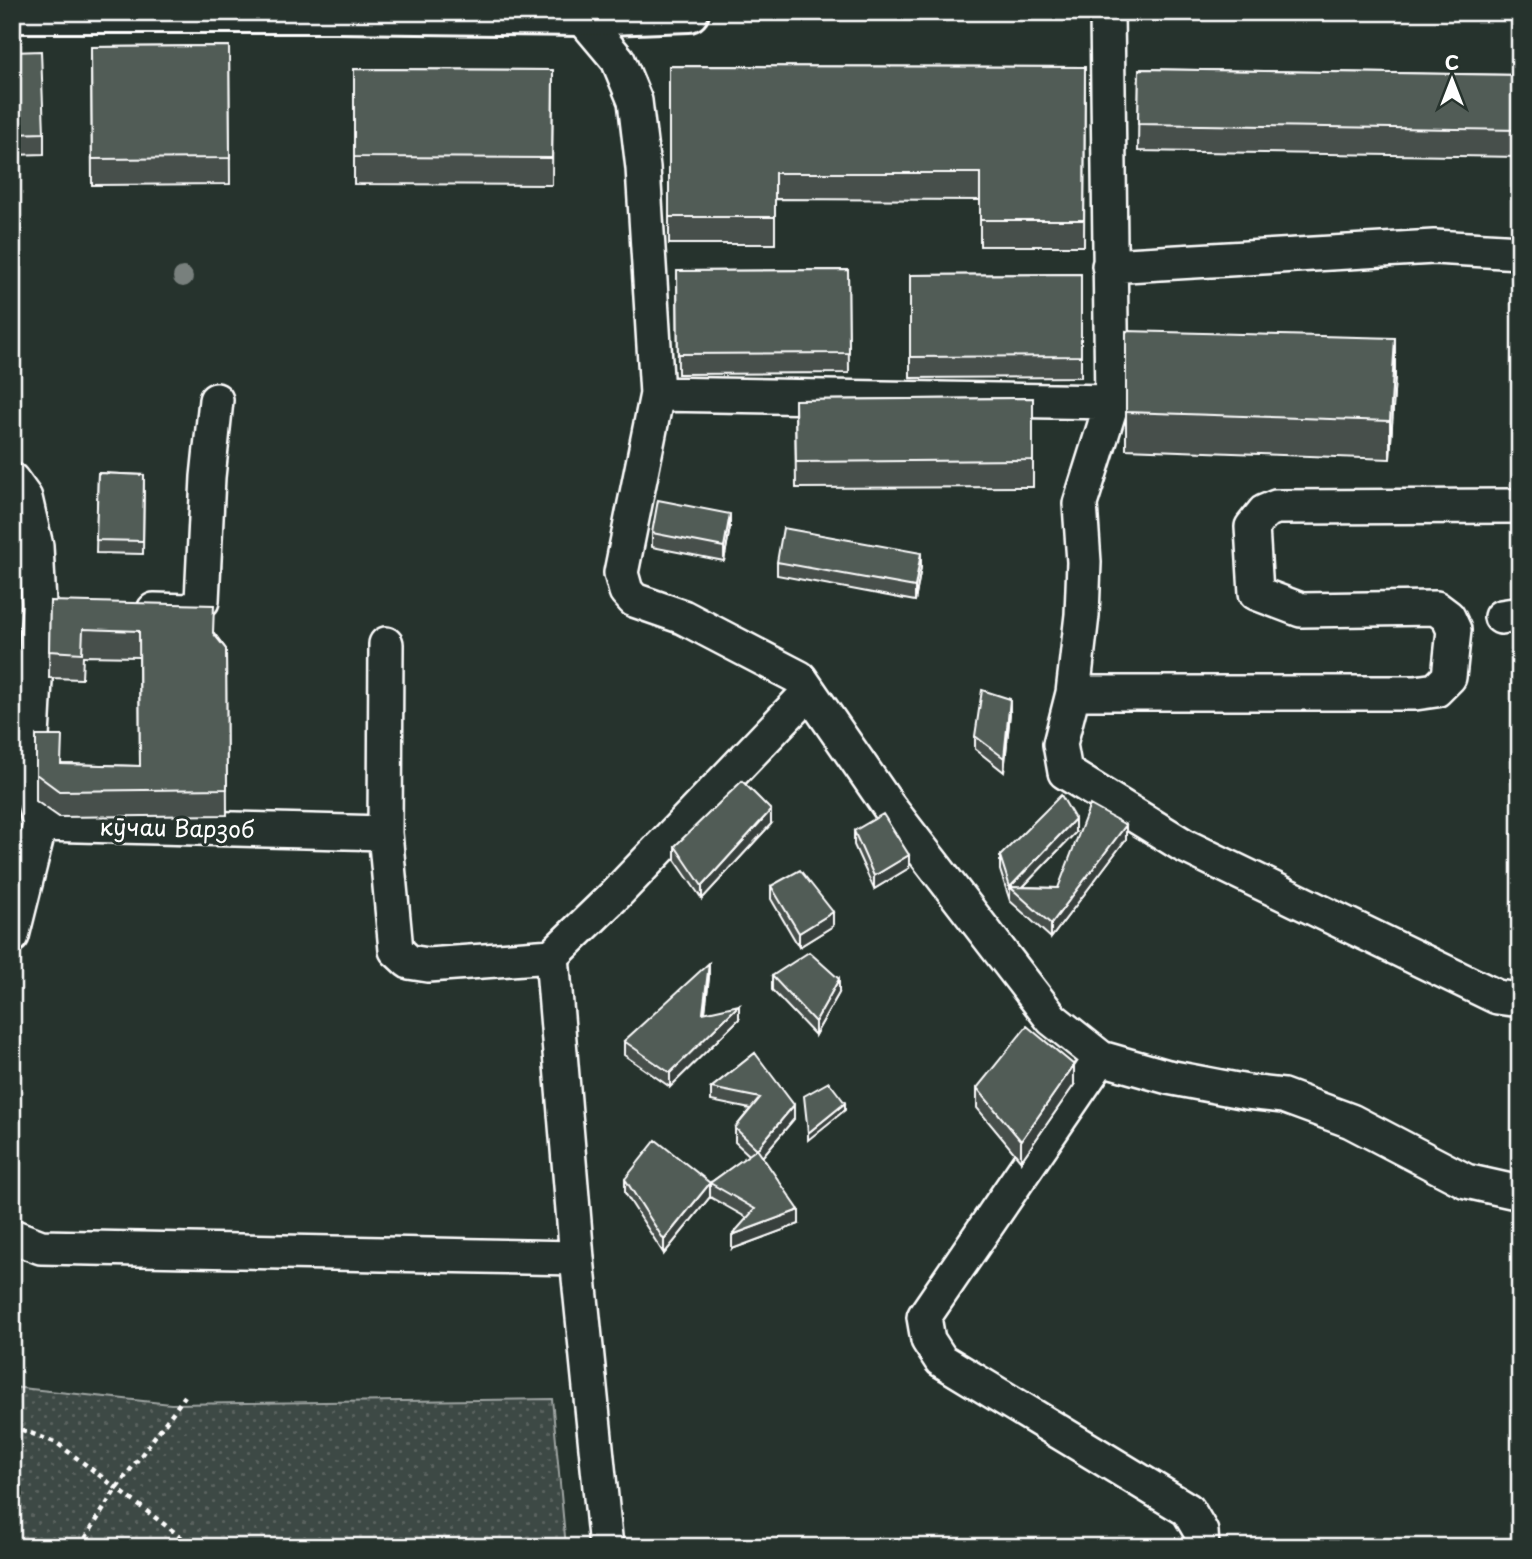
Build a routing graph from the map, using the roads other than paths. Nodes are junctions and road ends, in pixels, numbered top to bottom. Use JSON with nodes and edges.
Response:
{"nodes":[{"id":1,"x":689,"y":12,"type":"edge"},
{"id":2,"x":1107,"y":12,"type":"edge"},
{"id":3,"x":12,"y":13,"type":"edge"},
{"id":4,"x":581,"y":14,"type":"edge"},
{"id":5,"x":1520,"y":252,"type":"edge"},
{"id":6,"x":1109,"y":266,"type":"junction"},
{"id":7,"x":657,"y":394,"type":"junction"},
{"id":8,"x":216,"y":400,"type":"dead end"},
{"id":9,"x":1112,"y":402,"type":"junction"},
{"id":10,"x":12,"y":480,"type":"edge"},
{"id":11,"x":1520,"y":506,"type":"edge"},
{"id":12,"x":129,"y":609,"type":"edge"},
{"id":13,"x":386,"y":644,"type":"dead end"},
{"id":14,"x":809,"y":692,"type":"junction"},
{"id":15,"x":1073,"y":693,"type":"junction"},
{"id":16,"x":40,"y":824,"type":"junction"},
{"id":17,"x":385,"y":833,"type":"junction"},
{"id":18,"x":12,"y":936,"type":"edge"},
{"id":19,"x":552,"y":956,"type":"junction"},
{"id":20,"x":1520,"y":1000,"type":"edge"},
{"id":21,"x":1101,"y":1058,"type":"junction"},
{"id":22,"x":1520,"y":1193,"type":"edge"},
{"id":23,"x":12,"y":1236,"type":"edge"},
{"id":24,"x":578,"y":1258,"type":"junction"},
{"id":25,"x":606,"y":1547,"type":"edge"},
{"id":26,"x":1202,"y":1547,"type":"edge"}],
"edges":[{"from":1,"to":4,"type":"main road"},
{"from":2,"to":6,"type":"street"},
{"from":3,"to":4,"type":"main road"},
{"from":4,"to":7,"type":"street"},
{"from":5,"to":6,"type":"street"},
{"from":6,"to":9,"type":"street"},
{"from":7,"to":9,"type":"street"},
{"from":7,"to":14,"type":"street"},
{"from":8,"to":12,"type":"street"},
{"from":9,"to":15,"type":"street"},
{"from":10,"to":16,"type":"street"},
{"from":11,"to":15,"type":"street"},
{"from":13,"to":17,"type":"street"},
{"from":14,"to":19,"type":"street"},
{"from":14,"to":21,"type":"street"},
{"from":15,"to":20,"type":"street"},
{"from":16,"to":17,"type":"street","name":"кӯчаи Варзоб"},
{"from":16,"to":18,"type":"street"},
{"from":17,"to":19,"type":"street"},
{"from":19,"to":24,"type":"street"},
{"from":21,"to":22,"type":"street"},
{"from":21,"to":26,"type":"street"},
{"from":23,"to":24,"type":"street"},
{"from":24,"to":25,"type":"street"}]}
